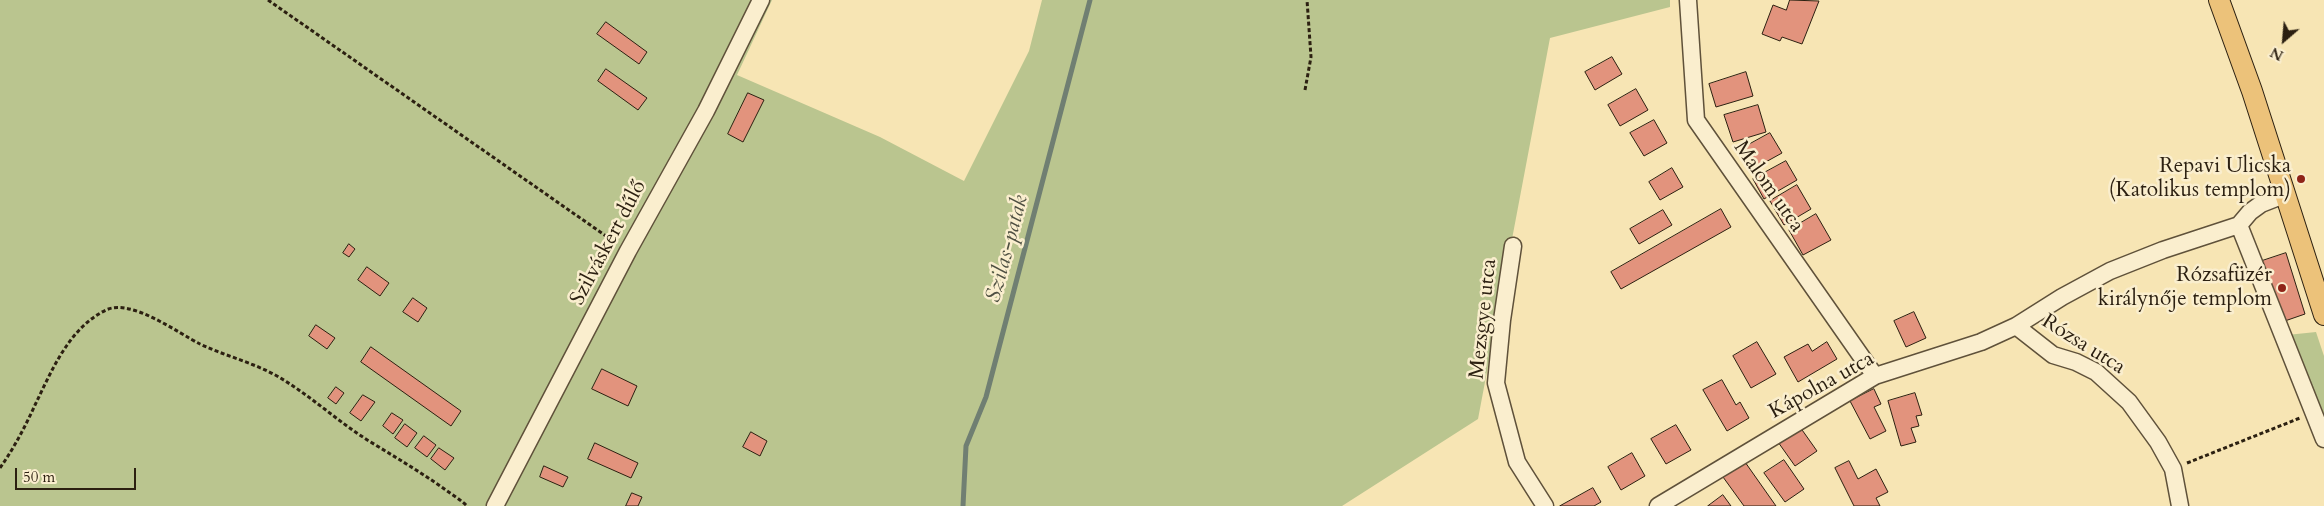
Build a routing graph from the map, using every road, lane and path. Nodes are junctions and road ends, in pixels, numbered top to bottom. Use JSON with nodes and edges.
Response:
{"nodes":[{"id":1,"x":268,"y":0,"type":"edge"},
{"id":2,"x":761,"y":0,"type":"edge"},
{"id":3,"x":1307,"y":0,"type":"edge"},
{"id":4,"x":1688,"y":0,"type":"edge"},
{"id":5,"x":2219,"y":0,"type":"edge"},
{"id":6,"x":1305,"y":90,"type":"dead end"},
{"id":7,"x":2284,"y":195,"type":"junction"},
{"id":8,"x":2239,"y":225,"type":"junction"},
{"id":9,"x":1513,"y":246,"type":"dead end"},
{"id":10,"x":628,"y":251,"type":"junction"},
{"id":11,"x":2324,"y":315,"type":"edge"},
{"id":12,"x":2016,"y":326,"type":"junction"},
{"id":13,"x":1875,"y":376,"type":"junction"},
{"id":14,"x":2314,"y":412,"type":"junction"},
{"id":15,"x":2324,"y":439,"type":"edge"},
{"id":16,"x":0,"y":468,"type":"edge"},
{"id":17,"x":2173,"y":469,"type":"junction"},
{"id":18,"x":467,"y":506,"type":"edge"},
{"id":19,"x":495,"y":506,"type":"edge"},
{"id":20,"x":1545,"y":506,"type":"edge"},
{"id":21,"x":1658,"y":506,"type":"edge"},
{"id":22,"x":2180,"y":506,"type":"edge"}],
"edges":[{"from":1,"to":10,"type":"path"},
{"from":2,"to":10,"type":"street","name":"Szilváskert dűlő"},
{"from":3,"to":6,"type":"path"},
{"from":4,"to":13,"type":"street","name":"Malom utca"},
{"from":5,"to":7,"type":"main road"},
{"from":7,"to":8,"type":"street","name":"Rózsa utca"},
{"from":7,"to":11,"type":"main road"},
{"from":8,"to":12,"type":"street","name":"Rózsa utca"},
{"from":8,"to":14,"type":"street"},
{"from":9,"to":20,"type":"street","name":"Mezsgye utca"},
{"from":10,"to":19,"type":"street","name":"Szilváskert dűlő"},
{"from":12,"to":13,"type":"street","name":"Kápolna utca"},
{"from":12,"to":17,"type":"street","name":"Rózsa utca"},
{"from":13,"to":21,"type":"street","name":"Kápolna utca"},
{"from":14,"to":15,"type":"street"},
{"from":14,"to":17,"type":"path"},
{"from":16,"to":18,"type":"path"},
{"from":17,"to":22,"type":"street","name":"Rózsa utca"}]}
